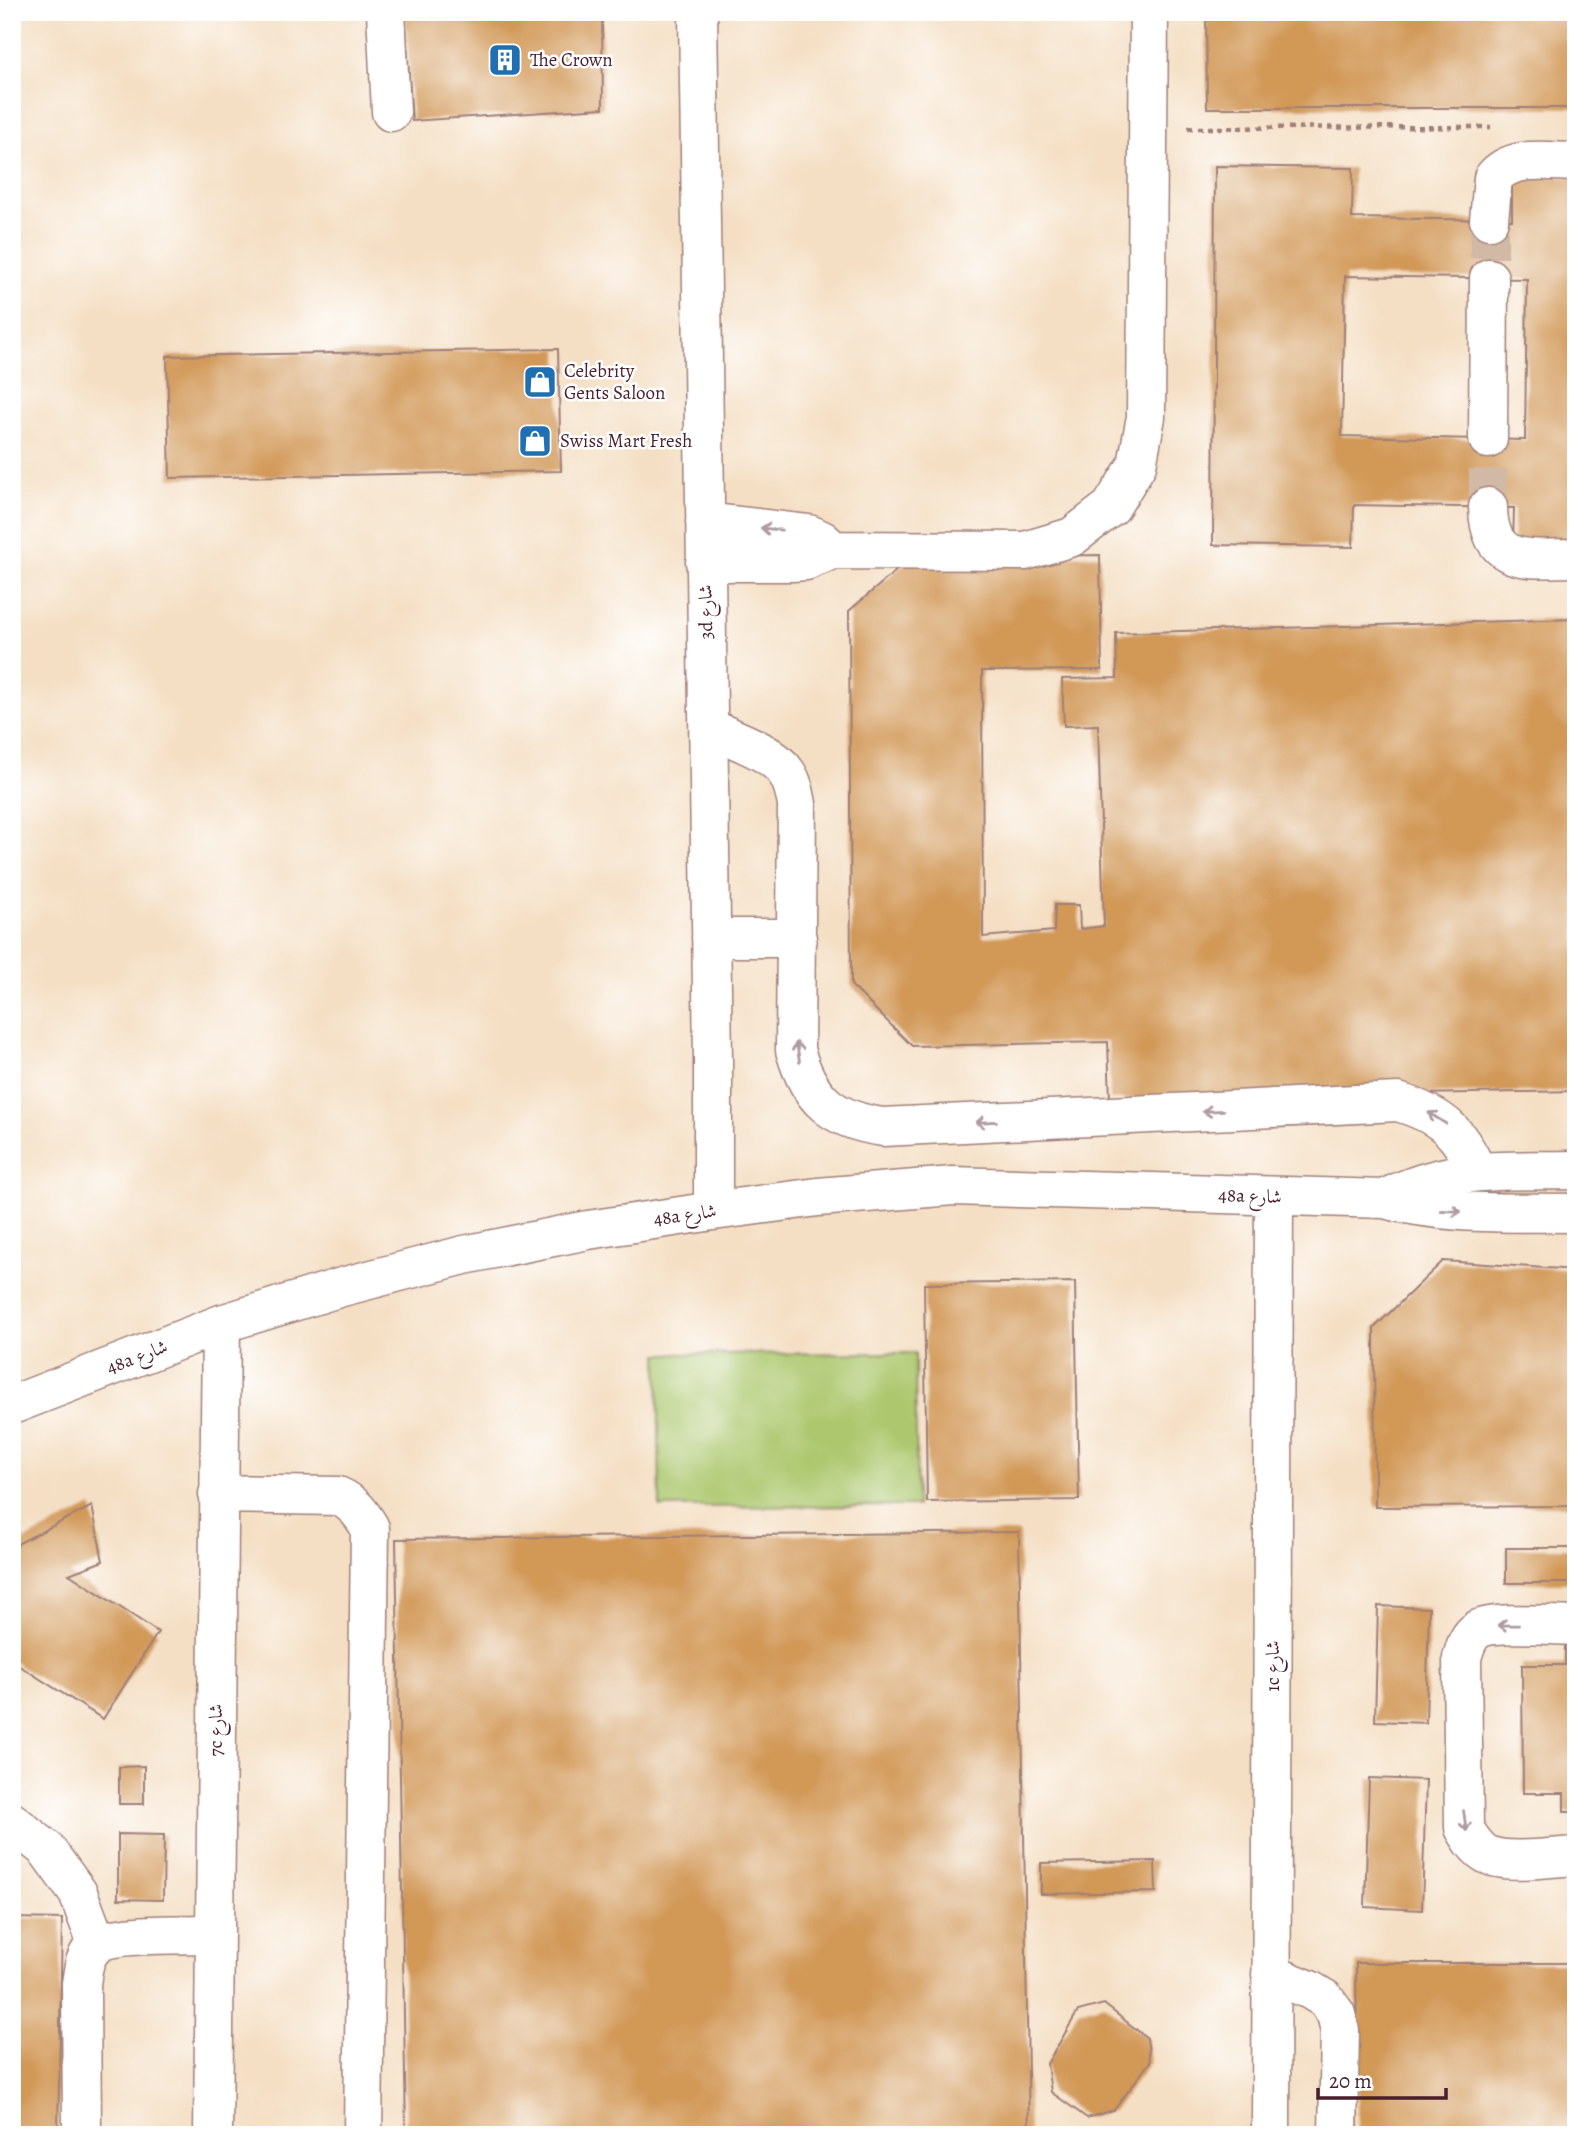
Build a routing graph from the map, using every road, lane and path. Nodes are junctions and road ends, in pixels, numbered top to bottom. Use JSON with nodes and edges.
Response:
{"nodes":[{"id":1,"x":386,"y":12,"type":"edge"},
{"id":2,"x":698,"y":12,"type":"edge"},
{"id":3,"x":1149,"y":12,"type":"edge"},
{"id":4,"x":391,"y":111,"type":"dead end"},
{"id":5,"x":1493,"y":127,"type":"dead end"},
{"id":6,"x":1148,"y":128,"type":"junction"},
{"id":7,"x":1576,"y":162,"type":"edge"},
{"id":8,"x":1489,"y":220,"type":"tunnel mouth"},
{"id":9,"x":1489,"y":278,"type":"tunnel mouth"},
{"id":10,"x":1489,"y":439,"type":"tunnel mouth"},
{"id":11,"x":1488,"y":507,"type":"tunnel mouth"},
{"id":12,"x":705,"y":522,"type":"junction"},
{"id":13,"x":833,"y":550,"type":"junction"},
{"id":14,"x":1576,"y":558,"type":"edge"},
{"id":15,"x":705,"y":562,"type":"junction"},
{"id":16,"x":709,"y":727,"type":"junction"},
{"id":17,"x":710,"y":938,"type":"junction"},
{"id":18,"x":797,"y":938,"type":"junction"},
{"id":19,"x":1576,"y":1170,"type":"edge"},
{"id":20,"x":1477,"y":1171,"type":"junction"},
{"id":21,"x":1274,"y":1196,"type":"junction"},
{"id":22,"x":1384,"y":1199,"type":"junction"},
{"id":23,"x":713,"y":1211,"type":"junction"},
{"id":24,"x":1576,"y":1213,"type":"edge"},
{"id":25,"x":221,"y":1324,"type":"junction"},
{"id":26,"x":12,"y":1405,"type":"edge"},
{"id":27,"x":218,"y":1494,"type":"junction"},
{"id":28,"x":1576,"y":1626,"type":"edge"},
{"id":29,"x":12,"y":1822,"type":"edge"},
{"id":30,"x":1576,"y":1856,"type":"edge"},
{"id":31,"x":215,"y":1934,"type":"junction"},
{"id":32,"x":97,"y":1944,"type":"junction"},
{"id":33,"x":1271,"y":1974,"type":"junction"},
{"id":34,"x":82,"y":2135,"type":"edge"},
{"id":35,"x":213,"y":2135,"type":"edge"},
{"id":36,"x":363,"y":2135,"type":"edge"},
{"id":37,"x":1271,"y":2135,"type":"edge"},
{"id":38,"x":1338,"y":2135,"type":"edge"}],
"edges":[{"from":1,"to":4,"type":"street"},
{"from":2,"to":12,"type":"street","name":"3d شارع"},
{"from":3,"to":6,"type":"street"},
{"from":5,"to":6,"type":"path"},
{"from":6,"to":13,"type":"street"},
{"from":7,"to":8,"type":"street"},
{"from":9,"to":10,"type":"street"},
{"from":11,"to":14,"type":"street"},
{"from":13,"to":12,"type":"street","one_way":true},
{"from":12,"to":15,"type":"street","name":"3d شارع"},
{"from":13,"to":15,"type":"street"},
{"from":15,"to":16,"type":"street","name":"3d شارع"},
{"from":16,"to":17,"type":"street","name":"3d شارع"},
{"from":16,"to":18,"type":"street"},
{"from":17,"to":18,"type":"street"},
{"from":17,"to":23,"type":"street","name":"3d شارع"},
{"from":20,"to":18,"type":"street","one_way":true},
{"from":19,"to":20,"type":"street","name":"48a شارع"},
{"from":20,"to":22,"type":"street","name":"48a شارع"},
{"from":21,"to":22,"type":"street","name":"48a شارع"},
{"from":21,"to":23,"type":"street","name":"48a شارع"},
{"from":21,"to":33,"type":"street","name":"1c شارع"},
{"from":22,"to":24,"type":"street","name":"48a شارع","one_way":true},
{"from":23,"to":25,"type":"street","name":"48a شارع"},
{"from":25,"to":26,"type":"street","name":"48a شارع"},
{"from":25,"to":27,"type":"street","name":"7c شارع"},
{"from":27,"to":31,"type":"street","name":"7c شارع"},
{"from":27,"to":36,"type":"street"},
{"from":28,"to":30,"type":"street","one_way":true},
{"from":29,"to":32,"type":"street"},
{"from":31,"to":32,"type":"street"},
{"from":31,"to":35,"type":"street","name":"7c شارع"},
{"from":32,"to":34,"type":"street"},
{"from":33,"to":37,"type":"street","name":"1c شارع"},
{"from":33,"to":38,"type":"street"}]}
